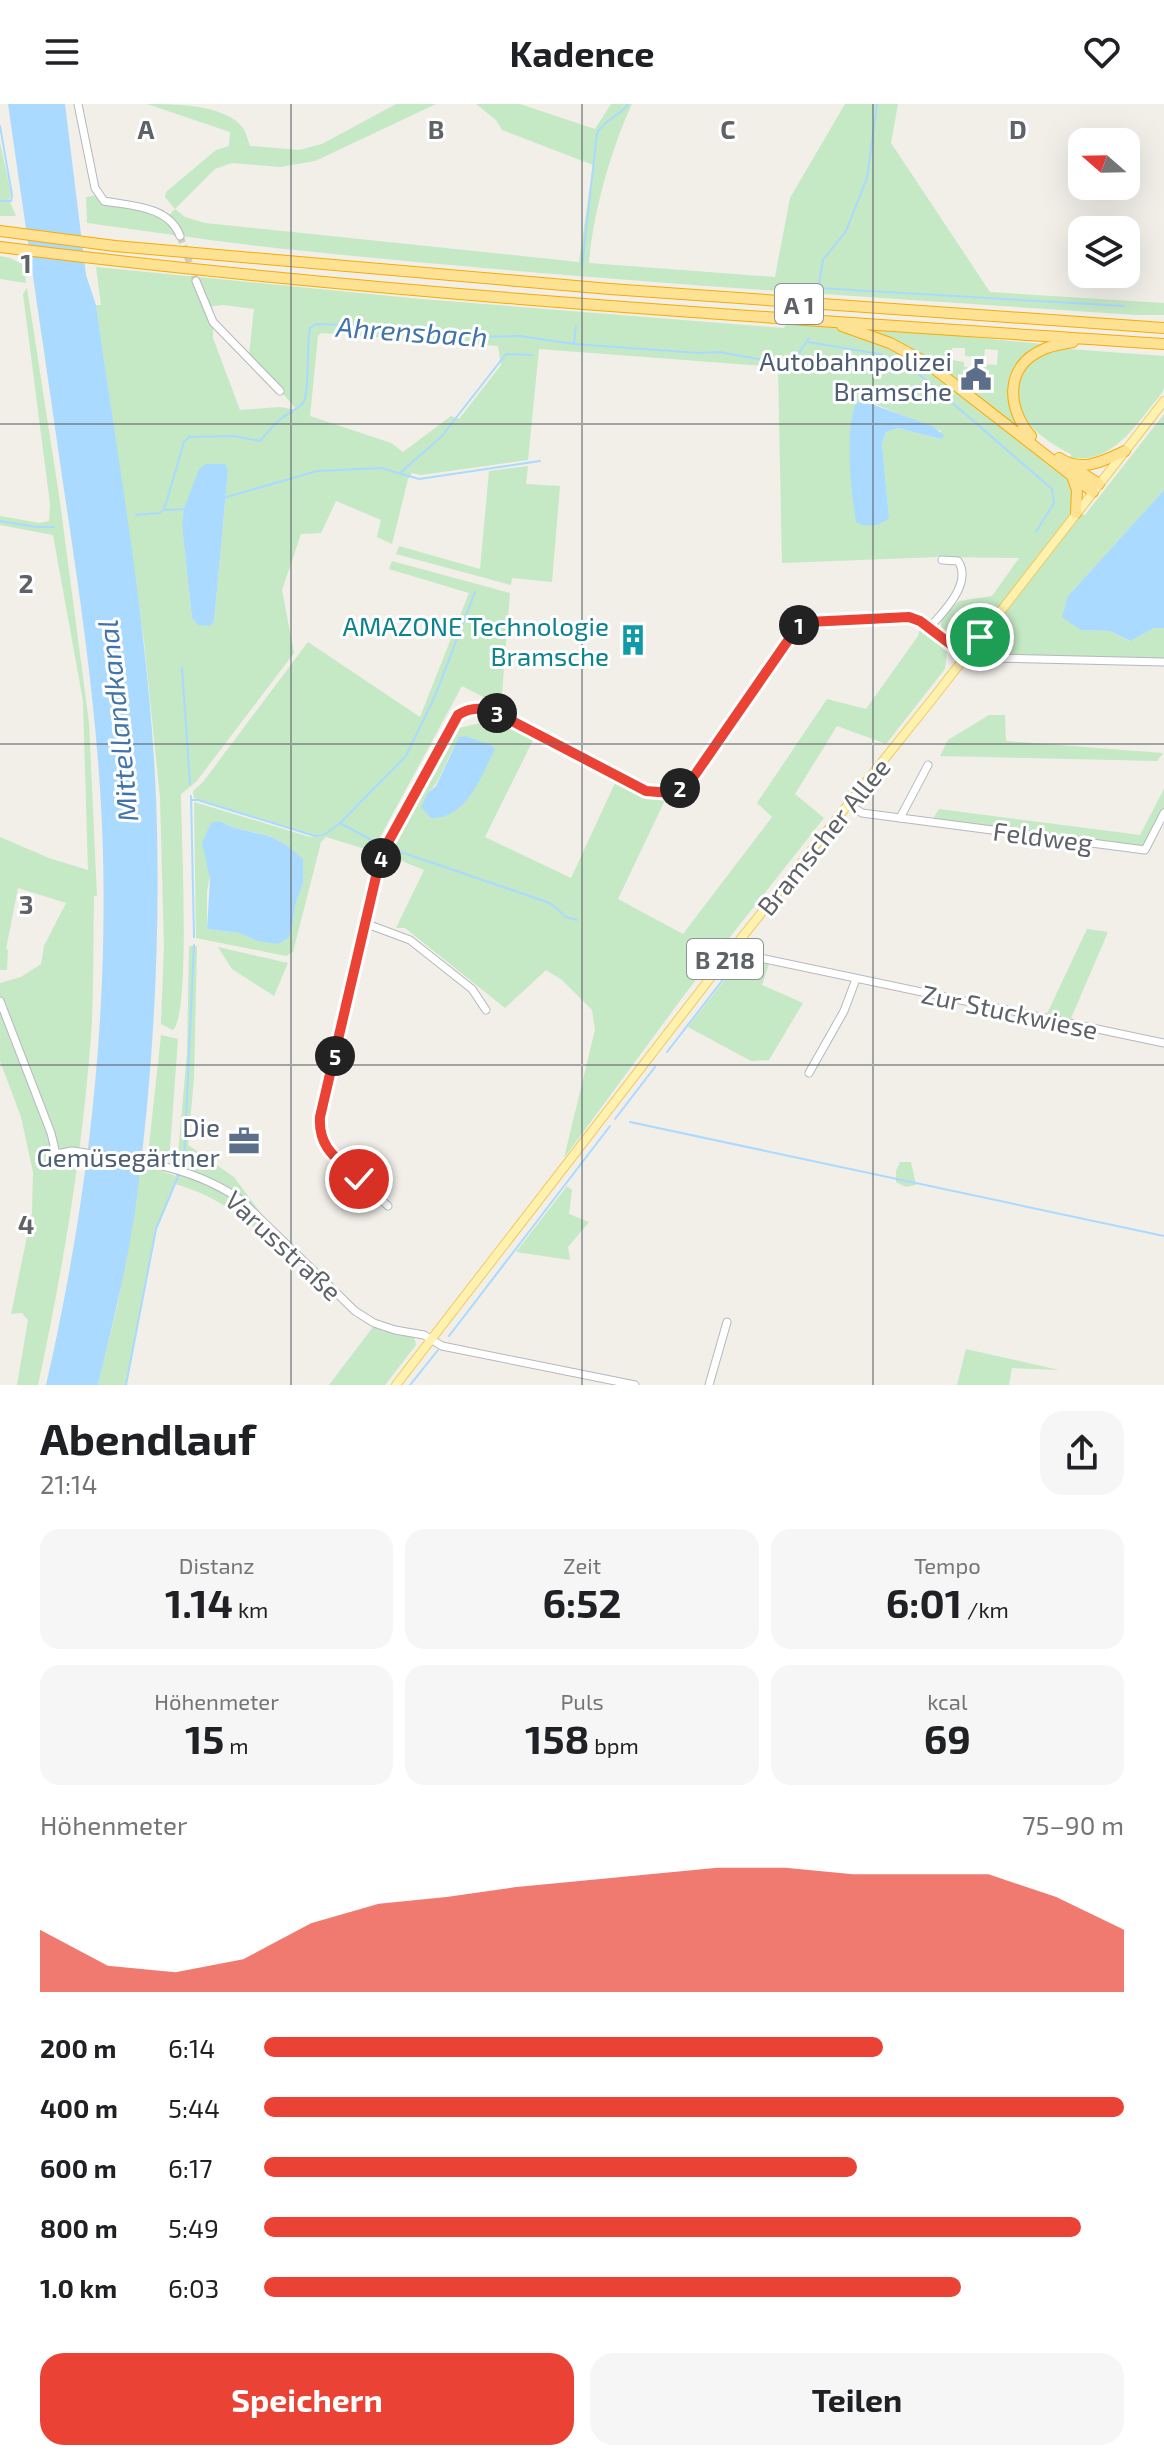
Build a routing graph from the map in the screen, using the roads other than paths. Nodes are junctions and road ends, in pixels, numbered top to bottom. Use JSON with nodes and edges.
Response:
{"nodes":[{"id":1,"x":78,"y":104,"type":"edge"},
{"id":2,"x":0,"y":231,"type":"edge"},
{"id":3,"x":180,"y":236,"type":"tunnel mouth"},
{"id":4,"x":0,"y":247,"type":"edge"},
{"id":5,"x":196,"y":281,"type":"tunnel mouth"},
{"id":6,"x":829,"y":322,"type":"junction"},
{"id":7,"x":1164,"y":328,"type":"edge"},
{"id":8,"x":1086,"y":339,"type":"junction"},
{"id":9,"x":1164,"y":344,"type":"edge"},
{"id":10,"x":280,"y":391,"type":"dead end"},
{"id":11,"x":1164,"y":401,"type":"edge"},
{"id":12,"x":1125,"y":451,"type":"junction"},
{"id":13,"x":1069,"y":469,"type":"junction"},
{"id":14,"x":1096,"y":488,"type":"junction"},
{"id":15,"x":1076,"y":513,"type":"junction"},
{"id":16,"x":942,"y":560,"type":"dead end"},
{"id":17,"x":929,"y":628,"type":"junction"},
{"id":18,"x":968,"y":653,"type":"junction"},
{"id":19,"x":1164,"y":662,"type":"edge"},
{"id":20,"x":928,"y":765,"type":"dead end"},
{"id":21,"x":848,"y":804,"type":"junction"},
{"id":22,"x":1164,"y":813,"type":"edge"},
{"id":23,"x":900,"y":818,"type":"junction"},
{"id":24,"x":367,"y":924,"type":"junction"},
{"id":25,"x":735,"y":946,"type":"junction"},
{"id":26,"x":856,"y":979,"type":"junction"},
{"id":27,"x":0,"y":1001,"type":"edge"},
{"id":28,"x":486,"y":1010,"type":"dead end"},
{"id":29,"x":1164,"y":1043,"type":"edge"},
{"id":30,"x":809,"y":1073,"type":"dead end"},
{"id":31,"x":388,"y":1206,"type":"dead end"},
{"id":32,"x":727,"y":1322,"type":"dead end"},
{"id":33,"x":431,"y":1339,"type":"junction"},
{"id":34,"x":396,"y":1385,"type":"edge"},
{"id":35,"x":635,"y":1385,"type":"edge"},
{"id":36,"x":709,"y":1385,"type":"edge"}],
"edges":[{"from":1,"to":3,"type":"street"},
{"from":2,"to":7,"type":"highway","number":"A 1"},
{"from":4,"to":6,"type":"highway","number":"A 1"},
{"from":5,"to":10,"type":"street"},
{"from":6,"to":8,"type":"highway","number":"A 1"},
{"from":6,"to":13,"type":"highway"},
{"from":8,"to":9,"type":"highway","number":"A 1"},
{"from":8,"to":13,"type":"highway"},
{"from":11,"to":12,"type":"main road","name":"Bramscher Allee","number":"B 218"},
{"from":12,"to":13,"type":"highway"},
{"from":12,"to":14,"type":"main road","name":"Bramscher Allee","number":"B 218"},
{"from":13,"to":14,"type":"highway"},
{"from":13,"to":15,"type":"highway"},
{"from":14,"to":15,"type":"main road","name":"Bramscher Allee","number":"B 218"},
{"from":15,"to":18,"type":"main road","name":"Bramscher Allee","number":"B 218"},
{"from":16,"to":17,"type":"street"},
{"from":17,"to":18,"type":"street"},
{"from":17,"to":24,"type":"street"},
{"from":18,"to":19,"type":"street"},
{"from":18,"to":21,"type":"main road","name":"Bramscher Allee","number":"B 218"},
{"from":20,"to":23,"type":"street"},
{"from":21,"to":23,"type":"street","name":"Feldweg"},
{"from":21,"to":25,"type":"main road","name":"Bramscher Allee","number":"B 218"},
{"from":22,"to":23,"type":"street","name":"Feldweg"},
{"from":24,"to":28,"type":"street"},
{"from":24,"to":31,"type":"street"},
{"from":25,"to":26,"type":"street","name":"Zur Stuckwiese"},
{"from":25,"to":33,"type":"main road","name":"Bramscher Allee","number":"B 218"},
{"from":26,"to":29,"type":"street","name":"Zur Stuckwiese"},
{"from":26,"to":30,"type":"street"},
{"from":27,"to":33,"type":"street","name":"Varusstraße"},
{"from":32,"to":36,"type":"street"},
{"from":33,"to":34,"type":"main road","name":"Bramscher Allee","number":"B 218"},
{"from":33,"to":35,"type":"street","name":"Varusstraße"}]}
